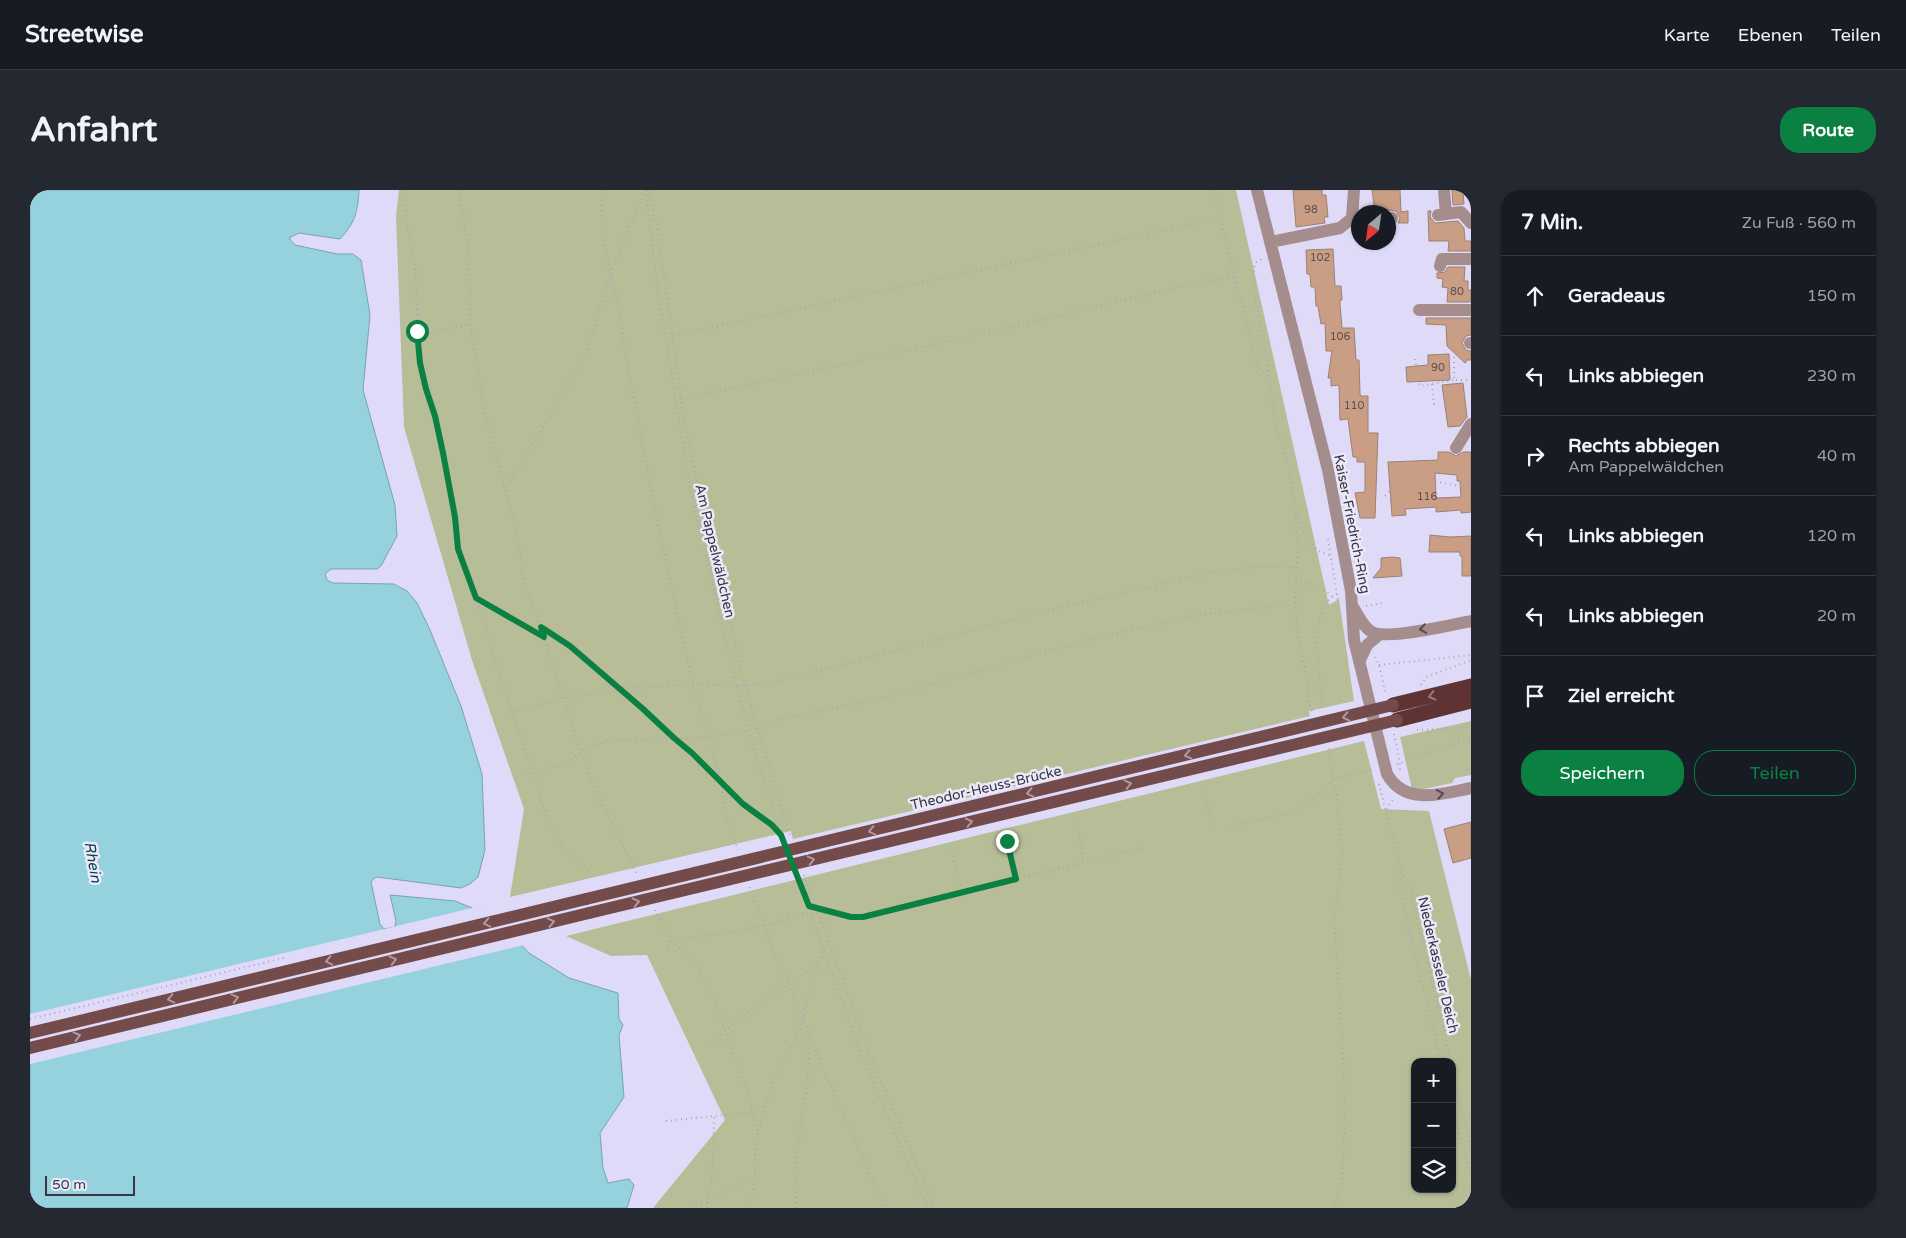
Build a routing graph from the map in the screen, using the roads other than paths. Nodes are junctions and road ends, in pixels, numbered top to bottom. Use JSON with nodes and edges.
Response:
{"nodes":[{"id":1,"x":1257,"y":190,"type":"edge"},
{"id":2,"x":1354,"y":190,"type":"edge"},
{"id":3,"x":1444,"y":190,"type":"edge"},
{"id":4,"x":1355,"y":205,"type":"edge"},
{"id":5,"x":1351,"y":221,"type":"edge"},
{"id":6,"x":1471,"y":223,"type":"edge"},
{"id":7,"x":1270,"y":242,"type":"junction"},
{"id":8,"x":1471,"y":259,"type":"edge"},
{"id":9,"x":1440,"y":266,"type":"dead end"},
{"id":10,"x":1419,"y":310,"type":"dead end"},
{"id":11,"x":1471,"y":310,"type":"edge"},
{"id":12,"x":1471,"y":424,"type":"edge"},
{"id":13,"x":1456,"y":448,"type":"dead end"},
{"id":14,"x":1354,"y":607,"type":"junction"},
{"id":15,"x":1471,"y":621,"type":"edge"},
{"id":16,"x":1379,"y":634,"type":"junction"},
{"id":17,"x":1360,"y":660,"type":"junction"},
{"id":18,"x":1471,"y":686,"type":"edge"},
{"id":19,"x":1471,"y":702,"type":"edge"},
{"id":20,"x":1395,"y":713,"type":"junction"},
{"id":21,"x":1471,"y":788,"type":"edge"},
{"id":22,"x":30,"y":1033,"type":"edge"},
{"id":23,"x":30,"y":1048,"type":"edge"}],
"edges":[{"from":1,"to":7,"type":"street","name":"Kaiser-Friedrich-Ring"},
{"from":2,"to":4,"type":"street"},
{"from":3,"to":6,"type":"street"},
{"from":5,"to":7,"type":"street"},
{"from":7,"to":14,"type":"street","name":"Kaiser-Friedrich-Ring"},
{"from":8,"to":9,"type":"street"},
{"from":10,"to":11,"type":"street"},
{"from":12,"to":13,"type":"street"},
{"from":14,"to":16,"type":"street"},
{"from":14,"to":17,"type":"street","name":"Kaiser-Friedrich-Ring"},
{"from":15,"to":16,"type":"street","one_way":true},
{"from":16,"to":17,"type":"street"},
{"from":17,"to":21,"type":"street","name":"Kaiser-Friedrich-Ring","one_way":true},
{"from":18,"to":20,"type":"highway","one_way":true},
{"from":19,"to":20,"type":"highway"},
{"from":20,"to":22,"type":"main road","name":"Theodor-Heuss-Brücke","one_way":true,"bridge":true},
{"from":23,"to":20,"type":"main road","name":"Theodor-Heuss-Brücke","one_way":true,"bridge":true}]}
